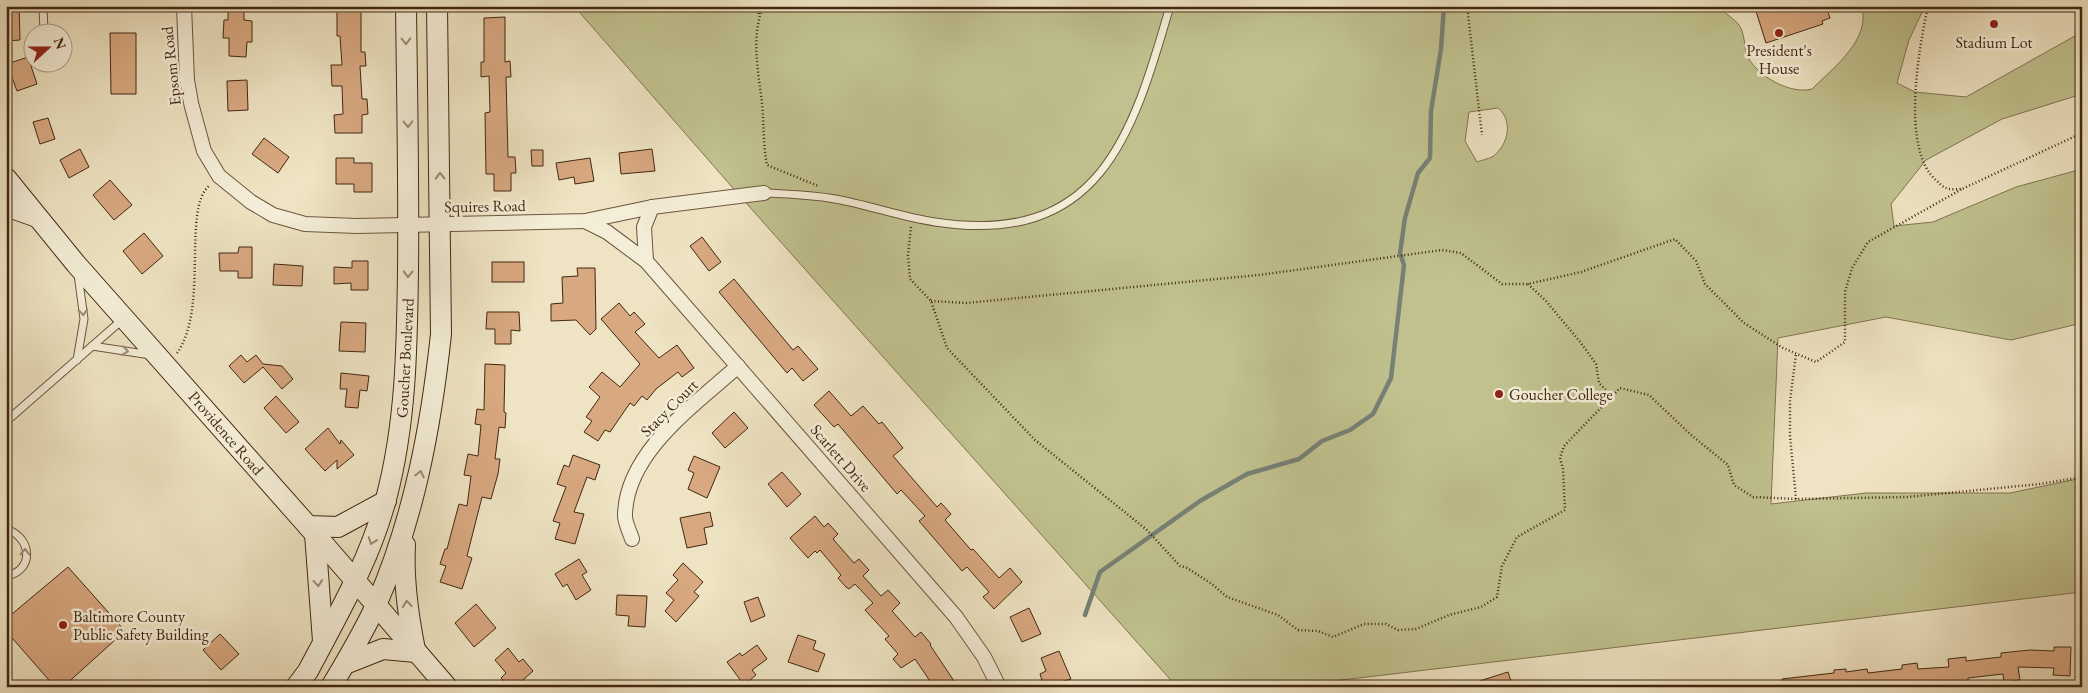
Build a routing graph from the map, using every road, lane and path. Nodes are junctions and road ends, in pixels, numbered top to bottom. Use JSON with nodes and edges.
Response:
{"nodes":[{"id":1,"x":43,"y":6,"type":"edge"},
{"id":2,"x":184,"y":6,"type":"edge"},
{"id":3,"x":406,"y":6,"type":"edge"},
{"id":4,"x":437,"y":6,"type":"edge"},
{"id":5,"x":758,"y":6,"type":"edge"},
{"id":6,"x":763,"y":6,"type":"edge"},
{"id":7,"x":1170,"y":6,"type":"edge"},
{"id":8,"x":1467,"y":6,"type":"edge"},
{"id":9,"x":1928,"y":6,"type":"edge"},
{"id":10,"x":759,"y":17,"type":"junction"},
{"id":11,"x":44,"y":22,"type":"edge"},
{"id":12,"x":2082,"y":133,"type":"edge"},
{"id":13,"x":1482,"y":135,"type":"dead end"},
{"id":14,"x":219,"y":176,"type":"junction"},
{"id":15,"x":8,"y":178,"type":"edge"},
{"id":16,"x":1962,"y":189,"type":"junction"},
{"id":17,"x":764,"y":193,"type":"joint"},
{"id":18,"x":834,"y":199,"type":"junction"},
{"id":19,"x":6,"y":206,"type":"edge"},
{"id":20,"x":652,"y":207,"type":"junction"},
{"id":21,"x":38,"y":217,"type":"junction"},
{"id":22,"x":911,"y":218,"type":"junction"},
{"id":23,"x":585,"y":221,"type":"junction"},
{"id":24,"x":441,"y":224,"type":"junction"},
{"id":25,"x":409,"y":225,"type":"junction"},
{"id":26,"x":646,"y":261,"type":"junction"},
{"id":27,"x":76,"y":264,"type":"junction"},
{"id":28,"x":1528,"y":284,"type":"junction"},
{"id":29,"x":931,"y":301,"type":"junction"},
{"id":30,"x":124,"y":318,"type":"junction"},
{"id":31,"x":92,"y":346,"type":"junction"},
{"id":32,"x":1796,"y":354,"type":"junction"},
{"id":33,"x":77,"y":360,"type":"junction"},
{"id":34,"x":163,"y":361,"type":"junction"},
{"id":35,"x":738,"y":366,"type":"junction"},
{"id":36,"x":1612,"y":396,"type":"junction"},
{"id":37,"x":10,"y":418,"type":"dead end"},
{"id":38,"x":2082,"y":477,"type":"edge"},
{"id":39,"x":1796,"y":499,"type":"junction"},
{"id":40,"x":386,"y":501,"type":"junction"},
{"id":41,"x":407,"y":521,"type":"junction"},
{"id":42,"x":6,"y":528,"type":"edge"},
{"id":43,"x":312,"y":530,"type":"junction"},
{"id":44,"x":632,"y":539,"type":"dead end"},
{"id":45,"x":6,"y":576,"type":"edge"},
{"id":46,"x":355,"y":580,"type":"junction"},
{"id":47,"x":376,"y":605,"type":"junction"},
{"id":48,"x":324,"y":641,"type":"junction"},
{"id":49,"x":416,"y":652,"type":"junction"},
{"id":50,"x":345,"y":664,"type":"junction"},
{"id":51,"x":296,"y":687,"type":"edge"},
{"id":52,"x":331,"y":687,"type":"edge"},
{"id":53,"x":447,"y":687,"type":"edge"},
{"id":54,"x":999,"y":687,"type":"edge"}],
"edges":[{"from":1,"to":11,"type":"lane"},
{"from":2,"to":14,"type":"street","name":"Epsom Road"},
{"from":3,"to":25,"type":"main road","name":"Goucher Boulevard","one_way":true},
{"from":24,"to":4,"type":"main road","name":"Goucher Boulevard","one_way":true},
{"from":5,"to":10,"type":"path"},
{"from":6,"to":10,"type":"path"},
{"from":7,"to":22,"type":"lane"},
{"from":8,"to":13,"type":"path"},
{"from":9,"to":16,"type":"path"},
{"from":10,"to":18,"type":"path"},
{"from":12,"to":16,"type":"path"},
{"from":14,"to":25,"type":"street","name":"Squires Road"},
{"from":14,"to":34,"type":"path"},
{"from":15,"to":21,"type":"main road","name":"Providence Road"},
{"from":16,"to":32,"type":"path"},
{"from":17,"to":18,"type":"lane"},
{"from":17,"to":20,"type":"street","name":"Squires Road"},
{"from":18,"to":22,"type":"lane"},
{"from":19,"to":21,"type":"main road"},
{"from":20,"to":23,"type":"street","name":"Squires Road"},
{"from":20,"to":26,"type":"street"},
{"from":21,"to":27,"type":"main road","name":"Providence Road"},
{"from":22,"to":29,"type":"path"},
{"from":23,"to":24,"type":"street","name":"Squires Road"},
{"from":23,"to":26,"type":"street","name":"Scarlett Drive"},
{"from":24,"to":25,"type":"street","name":"Squires Road"},
{"from":41,"to":24,"type":"main road","name":"Goucher Boulevard","one_way":true},
{"from":25,"to":40,"type":"main road","name":"Goucher Boulevard","one_way":true},
{"from":26,"to":35,"type":"street","name":"Scarlett Drive"},
{"from":27,"to":30,"type":"main road","name":"Providence Road"},
{"from":27,"to":33,"type":"lane","one_way":true},
{"from":28,"to":29,"type":"path"},
{"from":28,"to":32,"type":"path"},
{"from":28,"to":36,"type":"path"},
{"from":29,"to":36,"type":"path"},
{"from":30,"to":31,"type":"lane"},
{"from":30,"to":34,"type":"main road","name":"Providence Road"},
{"from":31,"to":33,"type":"lane"},
{"from":31,"to":34,"type":"lane","one_way":true},
{"from":32,"to":39,"type":"path"},
{"from":33,"to":37,"type":"lane"},
{"from":34,"to":43,"type":"main road","name":"Providence Road"},
{"from":35,"to":44,"type":"street","name":"Stacy Court"},
{"from":35,"to":54,"type":"street","name":"Scarlett Drive"},
{"from":36,"to":39,"type":"path"},
{"from":38,"to":39,"type":"path"},
{"from":40,"to":43,"type":"main road"},
{"from":40,"to":46,"type":"main road","name":"Goucher Boulevard","one_way":true},
{"from":41,"to":47,"type":"main road","name":"Goucher Boulevard"},
{"from":49,"to":41,"type":"main road","one_way":true},
{"from":45,"to":42,"type":"lane","one_way":true},
{"from":43,"to":46,"type":"main road","name":"Providence Road"},
{"from":43,"to":48,"type":"main road","one_way":true},
{"from":46,"to":47,"type":"main road","name":"Providence Road"},
{"from":46,"to":48,"type":"main road","name":"Goucher Boulevard"},
{"from":47,"to":49,"type":"main road","name":"Providence Road"},
{"from":47,"to":50,"type":"main road","name":"Goucher Boulevard"},
{"from":48,"to":51,"type":"main road","name":"Goucher Boulevard"},
{"from":49,"to":50,"type":"main road"},
{"from":49,"to":53,"type":"main road","name":"Providence Road"},
{"from":50,"to":52,"type":"main road","name":"Goucher Boulevard"}]}
